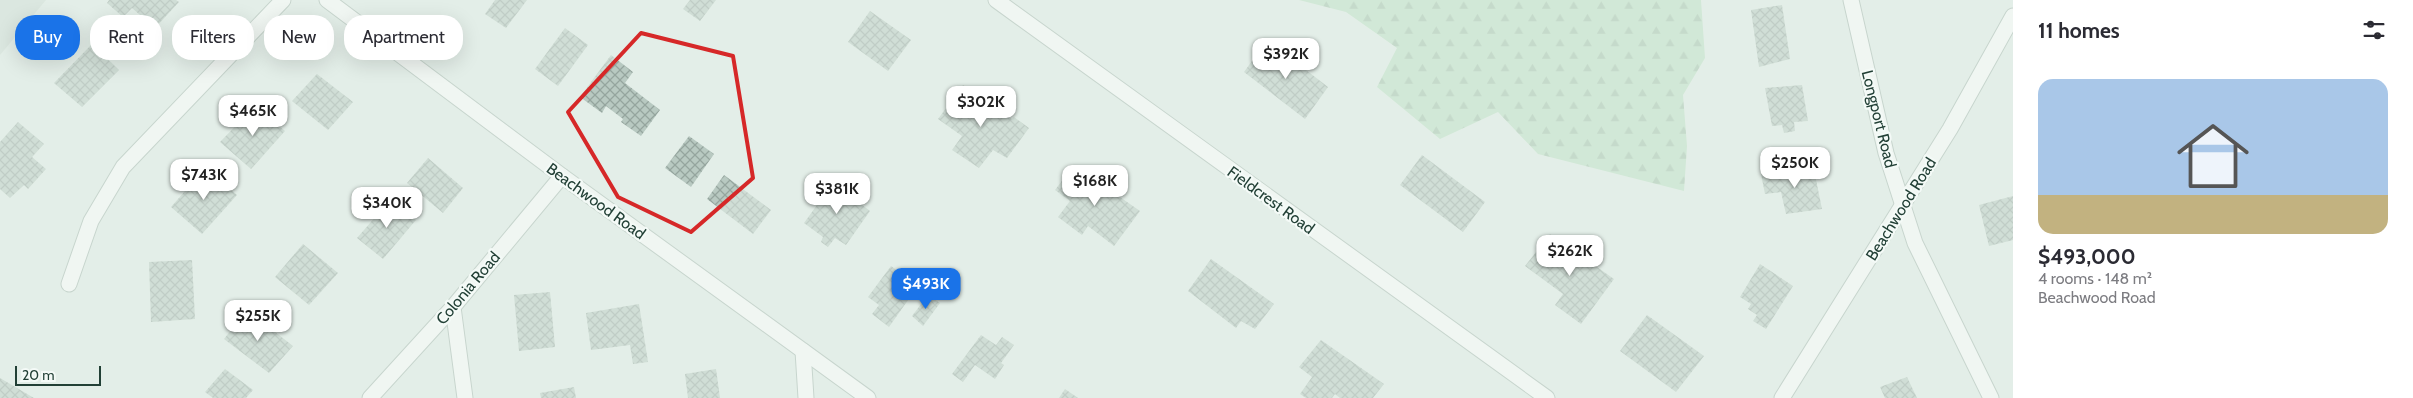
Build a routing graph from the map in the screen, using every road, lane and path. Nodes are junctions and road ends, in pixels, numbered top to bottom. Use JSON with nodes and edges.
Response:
{"nodes":[{"id":1,"x":283,"y":0,"type":"edge"},
{"id":2,"x":327,"y":0,"type":"edge"},
{"id":3,"x":996,"y":0,"type":"edge"},
{"id":4,"x":1851,"y":0,"type":"edge"},
{"id":5,"x":2013,"y":16,"type":"edge"},
{"id":6,"x":562,"y":176,"type":"junction"},
{"id":7,"x":1903,"y":206,"type":"junction"},
{"id":8,"x":69,"y":284,"type":"dead end"},
{"id":9,"x":453,"y":307,"type":"junction"},
{"id":10,"x":803,"y":350,"type":"junction"},
{"id":11,"x":370,"y":398,"type":"edge"},
{"id":12,"x":465,"y":398,"type":"edge"},
{"id":13,"x":806,"y":398,"type":"edge"},
{"id":14,"x":868,"y":398,"type":"edge"},
{"id":15,"x":1547,"y":398,"type":"edge"},
{"id":16,"x":1782,"y":398,"type":"edge"},
{"id":17,"x":1991,"y":398,"type":"edge"}],
"edges":[{"from":1,"to":8,"type":"street"},
{"from":2,"to":6,"type":"street","name":"Beachwood Road"},
{"from":3,"to":15,"type":"street","name":"Fieldcrest Road"},
{"from":4,"to":7,"type":"street","name":"Longport Road"},
{"from":5,"to":7,"type":"street","name":"Beachwood Road"},
{"from":6,"to":9,"type":"street","name":"Colonia Road"},
{"from":6,"to":10,"type":"street","name":"Beachwood Road"},
{"from":7,"to":16,"type":"street","name":"Beachwood Road"},
{"from":7,"to":17,"type":"street","name":"Longport Road"},
{"from":9,"to":11,"type":"street","name":"Colonia Road"},
{"from":9,"to":12,"type":"street"},
{"from":10,"to":13,"type":"street"},
{"from":10,"to":14,"type":"street","name":"Beachwood Road"}]}
